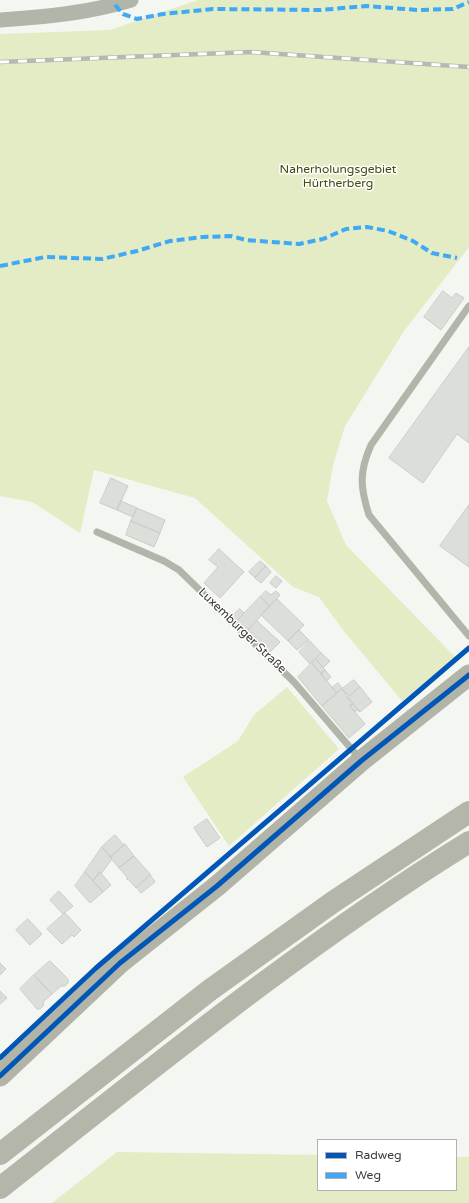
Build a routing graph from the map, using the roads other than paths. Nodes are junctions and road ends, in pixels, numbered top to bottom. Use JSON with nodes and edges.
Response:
{"nodes":[{"id":1,"x":131,"y":0,"type":"edge"},
{"id":2,"x":98,"y":4,"type":"edge"},
{"id":3,"x":0,"y":20,"type":"edge"},
{"id":4,"x":469,"y":306,"type":"edge"},
{"id":5,"x":97,"y":532,"type":"dead end"},
{"id":6,"x":469,"y":636,"type":"edge"},
{"id":7,"x":469,"y":675,"type":"edge"},
{"id":8,"x":362,"y":761,"type":"junction"},
{"id":9,"x":469,"y":812,"type":"edge"},
{"id":10,"x":469,"y":842,"type":"edge"},
{"id":11,"x":0,"y":1076,"type":"edge"},
{"id":12,"x":0,"y":1154,"type":"edge"},
{"id":13,"x":0,"y":1188,"type":"edge"}],
"edges":[{"from":1,"to":2,"type":"street"},
{"from":2,"to":3,"type":"street"},
{"from":4,"to":6,"type":"lane"},
{"from":5,"to":8,"type":"lane","name":"Luxemburger Straße"},
{"from":7,"to":8,"type":"street"},
{"from":8,"to":11,"type":"street"},
{"from":9,"to":12,"type":"main road"},
{"from":10,"to":13,"type":"main road"}]}
